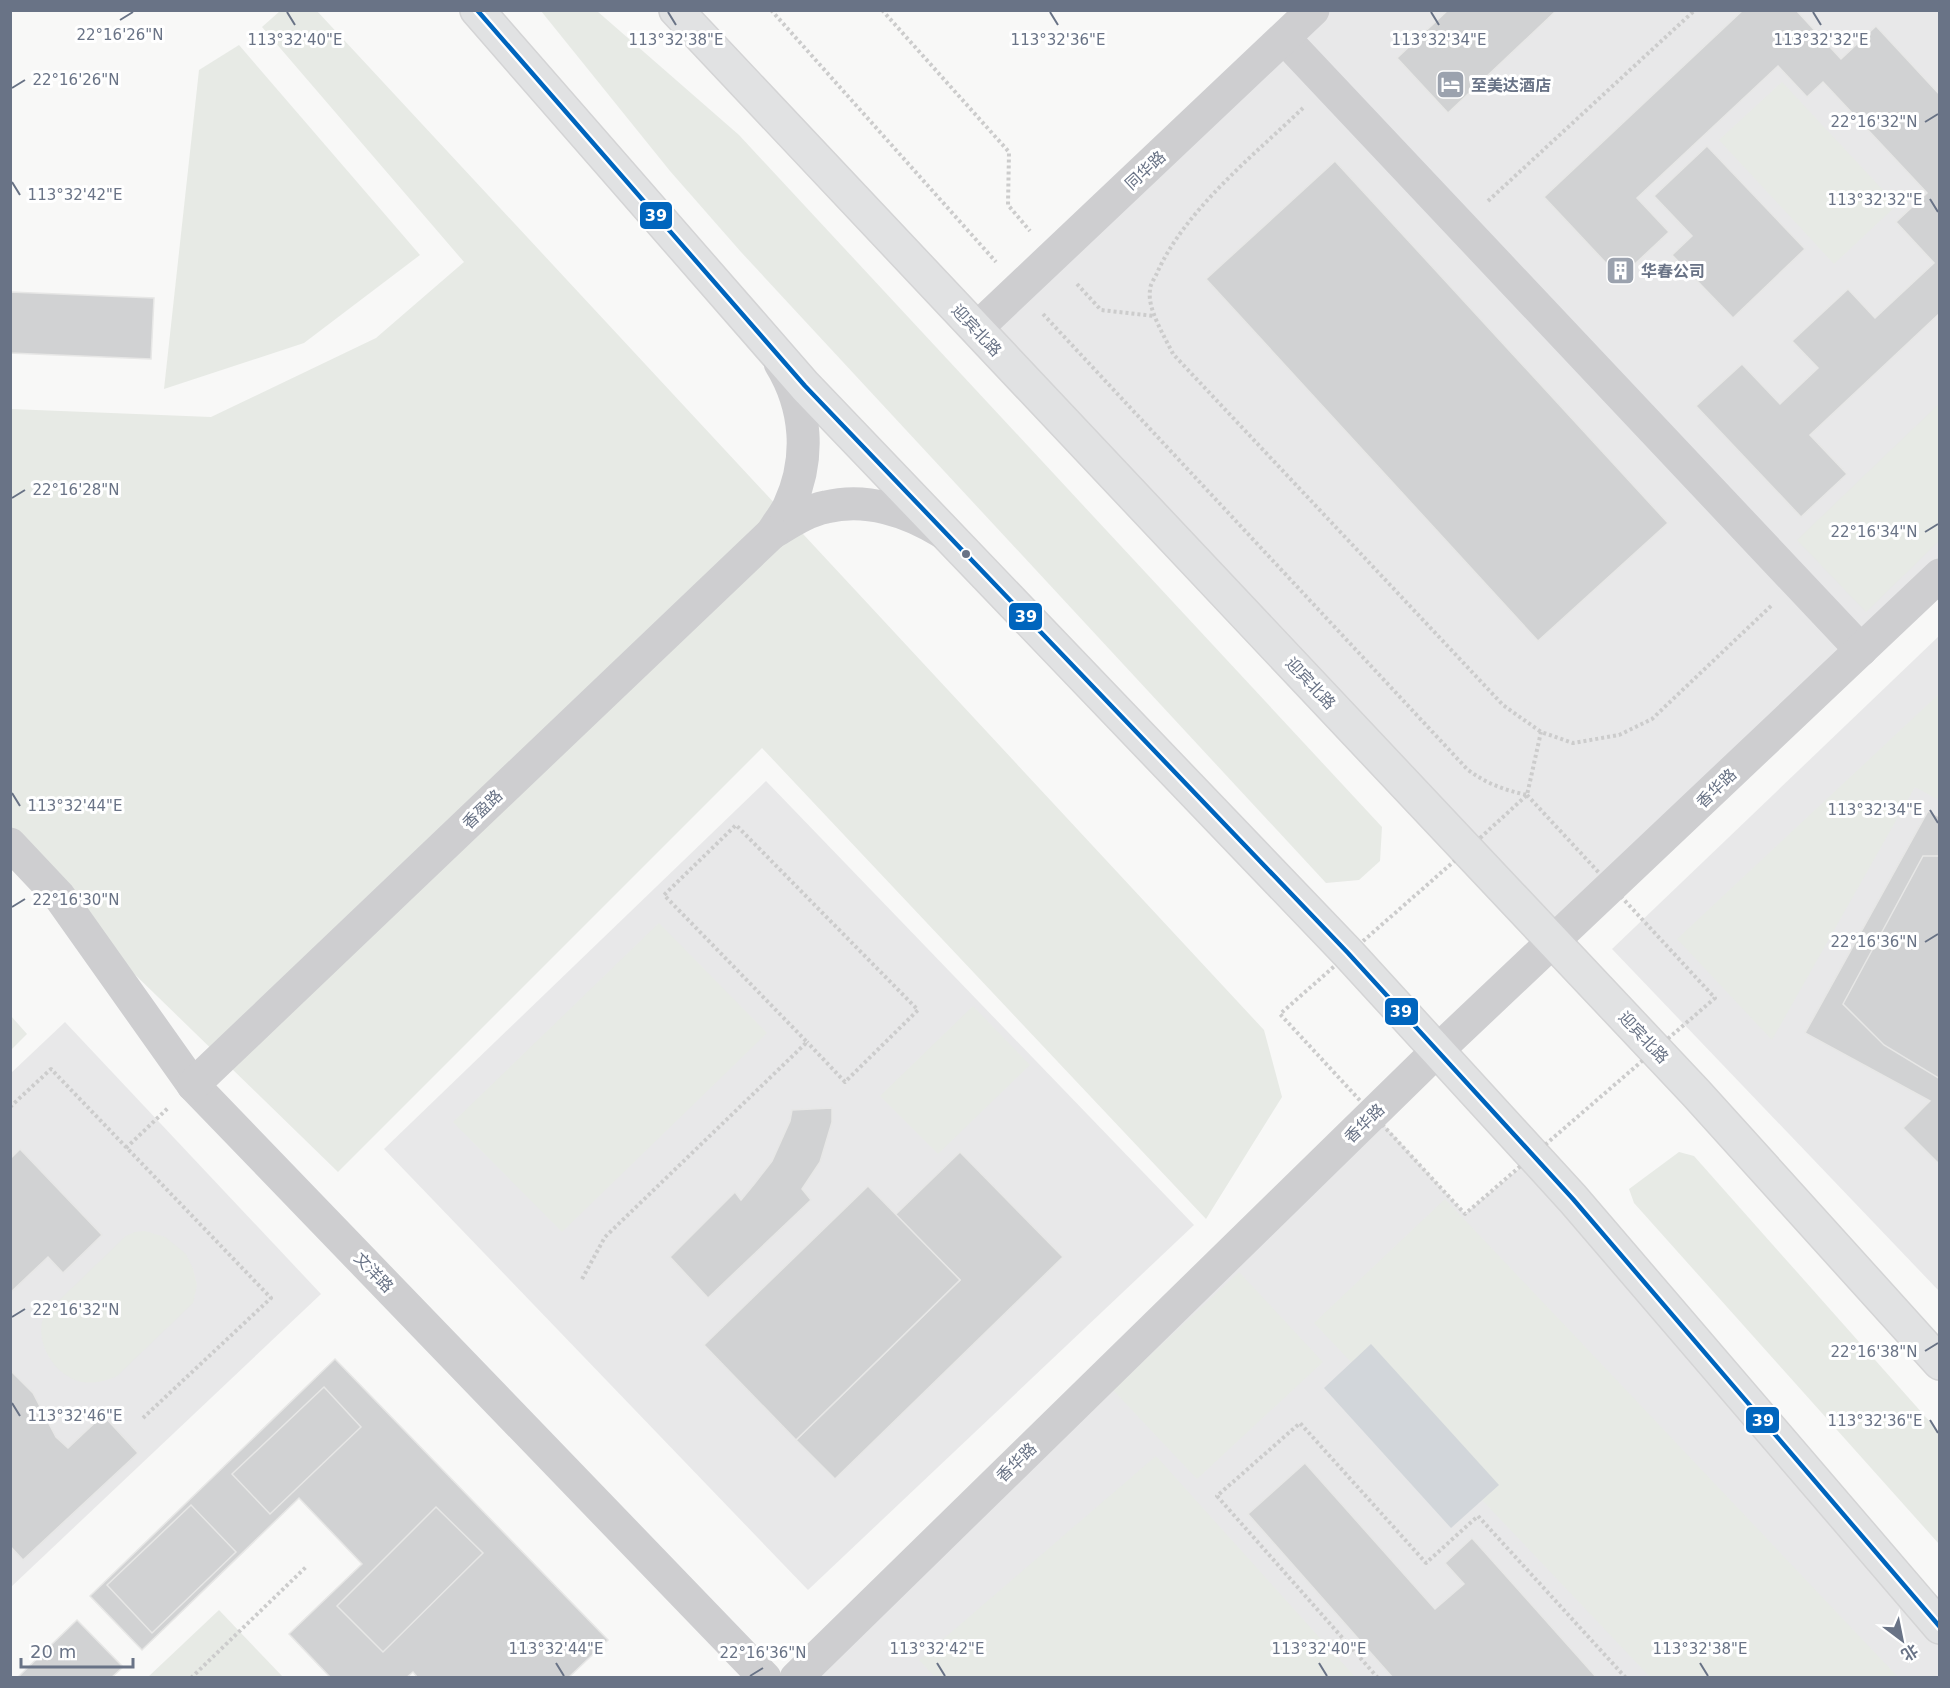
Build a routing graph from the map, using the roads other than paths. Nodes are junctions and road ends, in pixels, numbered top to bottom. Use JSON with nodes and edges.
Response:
{"nodes":[{"id":1,"x":466,"y":10,"type":"edge"},
{"id":2,"x":477,"y":10,"type":"edge"},
{"id":3,"x":659,"y":10,"type":"edge"},
{"id":4,"x":676,"y":10,"type":"edge"},
{"id":5,"x":1313,"y":10,"type":"edge"},
{"id":6,"x":1284,"y":38,"type":"junction"},
{"id":7,"x":718,"y":55,"type":"junction"},
{"id":8,"x":575,"y":123,"type":"junction"},
{"id":9,"x":976,"y":329,"type":"junction"},
{"id":10,"x":770,"y":346,"type":"junction"},
{"id":11,"x":772,"y":533,"type":"junction"},
{"id":12,"x":949,"y":536,"type":"junction"},
{"id":13,"x":1938,"y":578,"type":"edge"},
{"id":14,"x":1861,"y":650,"type":"junction"},
{"id":15,"x":10,"y":844,"type":"edge"},
{"id":16,"x":1554,"y":942,"type":"junction"},
{"id":17,"x":1437,"y":1051,"type":"junction"},
{"id":18,"x":193,"y":1085,"type":"junction"},
{"id":19,"x":1940,"y":1363,"type":"edge"},
{"id":20,"x":1940,"y":1627,"type":"edge"},
{"id":21,"x":765,"y":1677,"type":"edge"},
{"id":22,"x":796,"y":1677,"type":"edge"}],
"edges":[{"from":1,"to":8,"type":"main road"},
{"from":2,"to":8,"type":"main road"},
{"from":3,"to":7,"type":"main road"},
{"from":4,"to":7,"type":"main road","name":"迎宾北路"},
{"from":5,"to":6,"type":"street","name":"同华路"},
{"from":6,"to":9,"type":"street","name":"同华路"},
{"from":6,"to":14,"type":"street"},
{"from":7,"to":9,"type":"main road","name":"迎宾北路"},
{"from":8,"to":10,"type":"main road"},
{"from":9,"to":16,"type":"main road","name":"迎宾北路"},
{"from":10,"to":11,"type":"street"},
{"from":10,"to":12,"type":"main road"},
{"from":11,"to":12,"type":"street"},
{"from":11,"to":18,"type":"street","name":"香盈路"},
{"from":12,"to":17,"type":"main road"},
{"from":13,"to":14,"type":"street","name":"香华路"},
{"from":14,"to":16,"type":"street","name":"香华路"},
{"from":15,"to":18,"type":"street","name":"文洋路"},
{"from":16,"to":17,"type":"street","name":"香华路"},
{"from":16,"to":19,"type":"main road","name":"迎宾北路"},
{"from":17,"to":20,"type":"main road"},
{"from":17,"to":22,"type":"street","name":"香华路"},
{"from":18,"to":21,"type":"street","name":"文洋路"}]}
